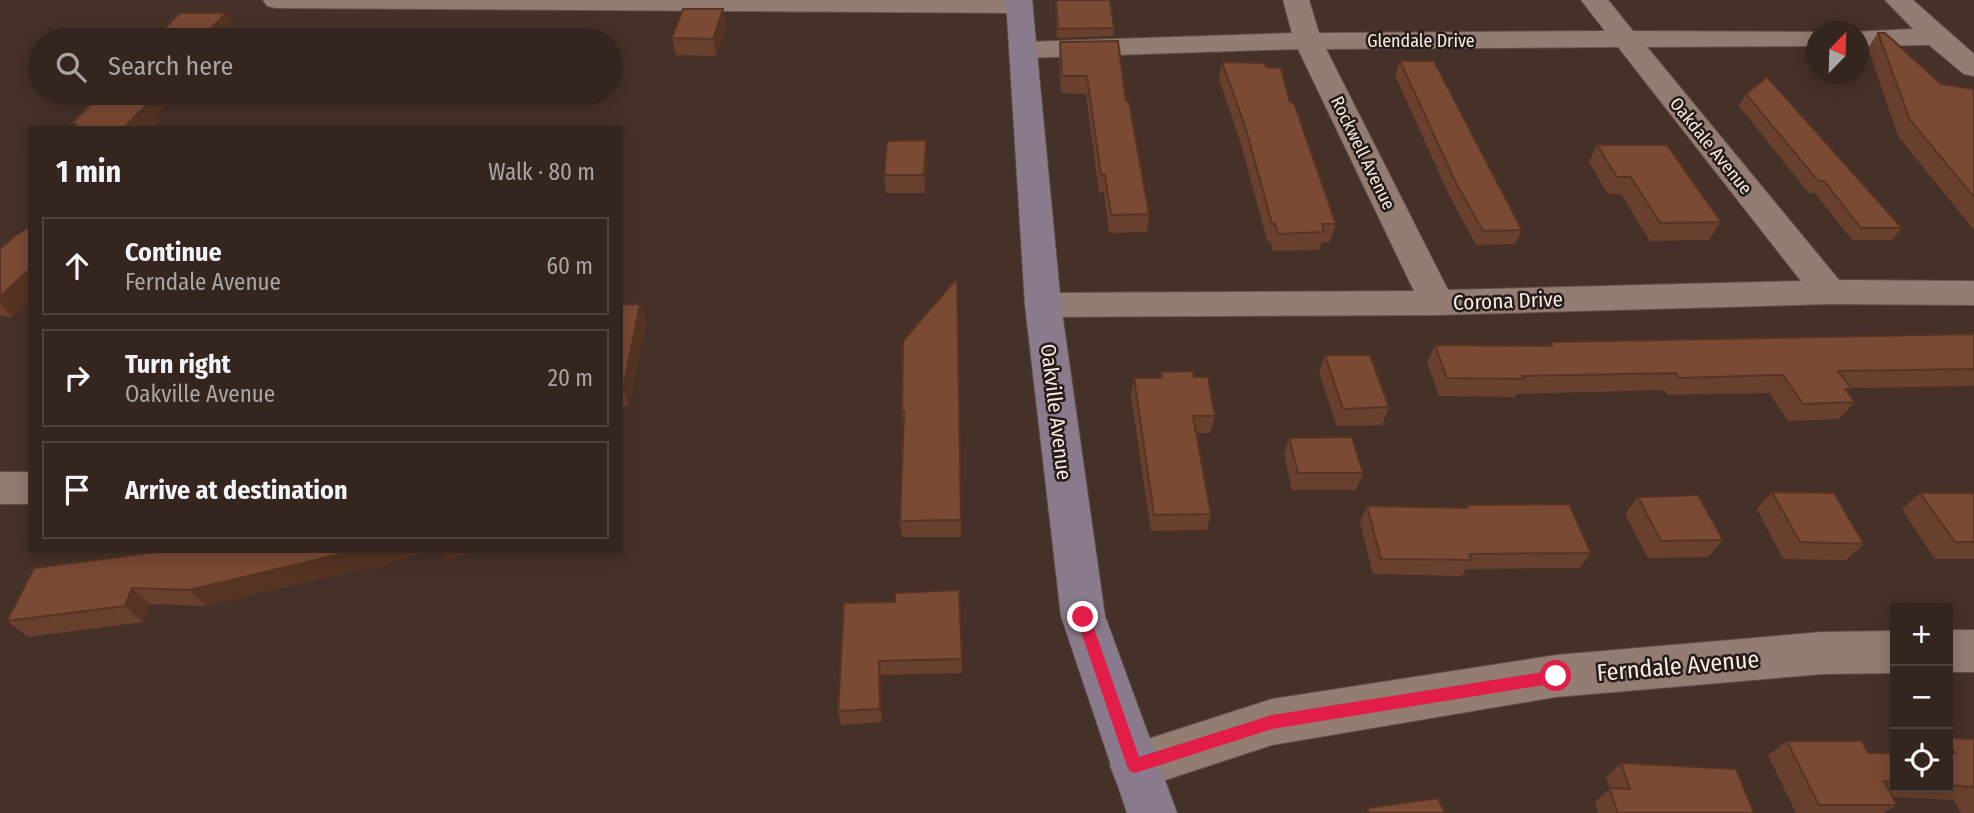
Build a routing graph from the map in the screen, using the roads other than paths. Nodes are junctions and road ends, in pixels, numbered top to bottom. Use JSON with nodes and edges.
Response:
{"nodes":[{"id":1,"x":276,"y":0,"type":"edge"},
{"id":2,"x":1296,"y":0,"type":"edge"},
{"id":3,"x":1594,"y":0,"type":"edge"},
{"id":4,"x":1898,"y":0,"type":"edge"},
{"id":5,"x":1020,"y":2,"type":"edge"},
{"id":6,"x":1936,"y":37,"type":"junction"},
{"id":7,"x":1806,"y":38,"type":"edge"},
{"id":8,"x":1869,"y":38,"type":"edge"},
{"id":9,"x":1625,"y":40,"type":"junction"},
{"id":10,"x":1308,"y":41,"type":"junction"},
{"id":11,"x":1025,"y":50,"type":"junction"},
{"id":12,"x":1974,"y":68,"type":"edge"},
{"id":13,"x":1829,"y":292,"type":"junction"},
{"id":14,"x":1974,"y":293,"type":"edge"},
{"id":15,"x":1437,"y":303,"type":"junction"},
{"id":16,"x":1043,"y":306,"type":"junction"},
{"id":17,"x":0,"y":488,"type":"edge"},
{"id":18,"x":28,"y":488,"type":"edge"},
{"id":19,"x":1953,"y":651,"type":"edge"},
{"id":20,"x":1974,"y":651,"type":"edge"},
{"id":21,"x":1890,"y":652,"type":"edge"},
{"id":22,"x":1135,"y":766,"type":"junction"},
{"id":23,"x":1152,"y":813,"type":"edge"}],
"edges":[{"from":1,"to":5,"type":"street"},
{"from":2,"to":10,"type":"street","name":"Rockwell Avenue"},
{"from":3,"to":9,"type":"street","name":"Oakdale Avenue"},
{"from":4,"to":6,"type":"street"},
{"from":5,"to":11,"type":"street","name":"Oakville Avenue"},
{"from":6,"to":8,"type":"street"},
{"from":6,"to":12,"type":"street"},
{"from":7,"to":9,"type":"street","name":"Glendale Drive"},
{"from":9,"to":10,"type":"street","name":"Glendale Drive"},
{"from":9,"to":13,"type":"street","name":"Oakdale Avenue"},
{"from":10,"to":11,"type":"street","name":"Glendale Drive"},
{"from":10,"to":15,"type":"street","name":"Rockwell Avenue"},
{"from":11,"to":16,"type":"street","name":"Oakville Avenue"},
{"from":13,"to":14,"type":"street","name":"Corona Drive"},
{"from":13,"to":15,"type":"street","name":"Corona Drive"},
{"from":15,"to":16,"type":"street","name":"Corona Drive"},
{"from":16,"to":22,"type":"street","name":"Oakville Avenue"},
{"from":17,"to":18,"type":"street"},
{"from":19,"to":20,"type":"street"},
{"from":21,"to":22,"type":"street","name":"Ferndale Avenue"},
{"from":22,"to":23,"type":"street","name":"Oakville Avenue"}]}
